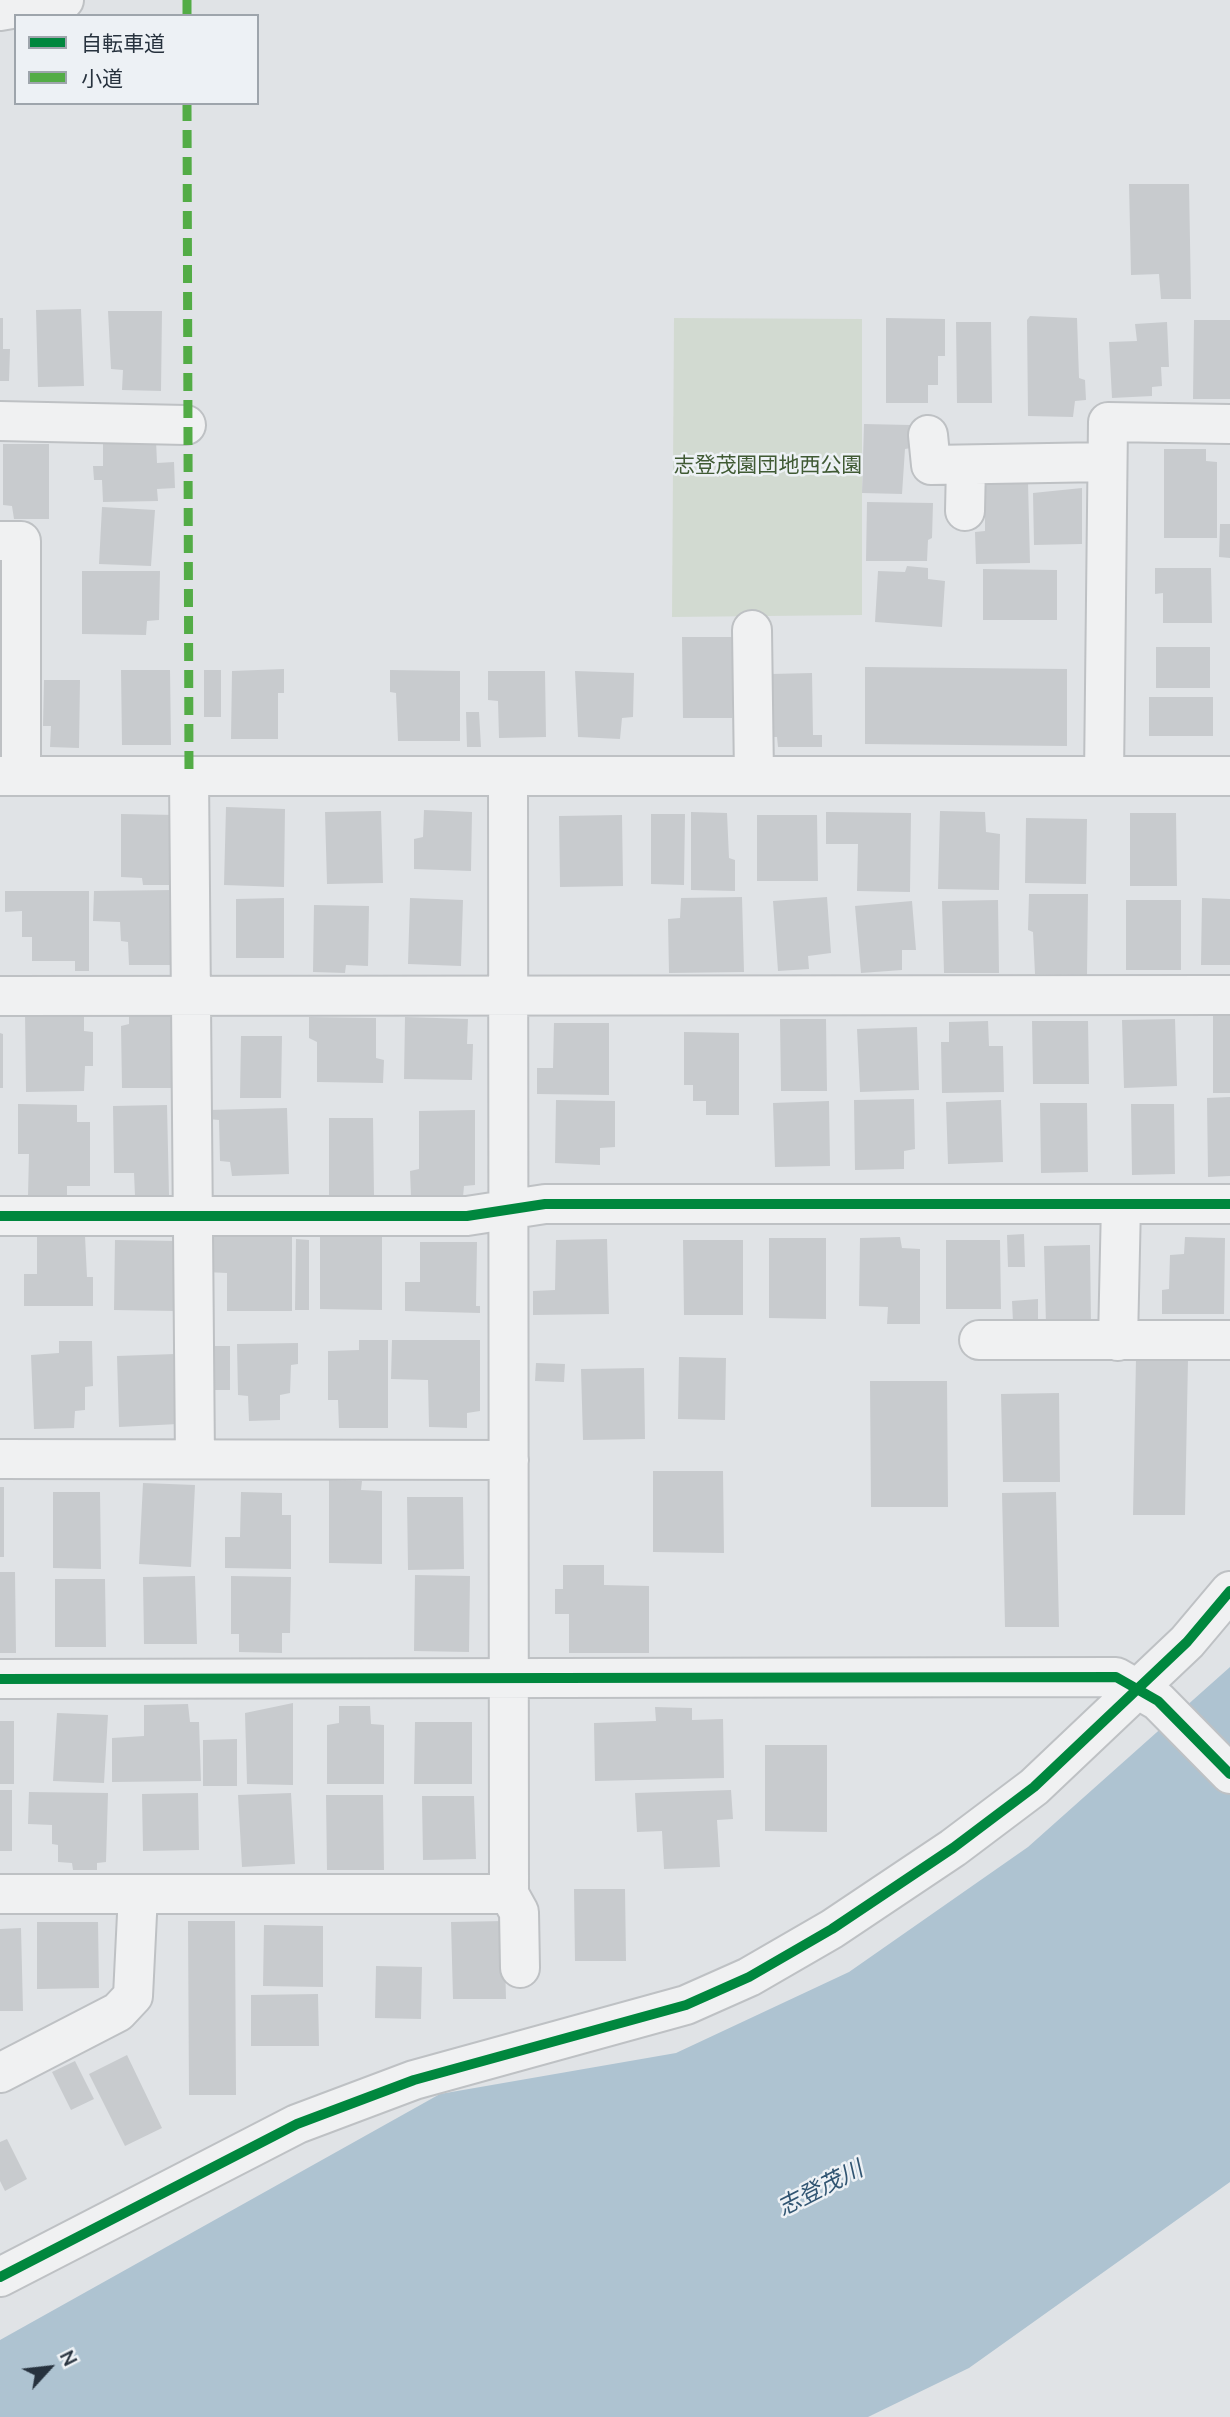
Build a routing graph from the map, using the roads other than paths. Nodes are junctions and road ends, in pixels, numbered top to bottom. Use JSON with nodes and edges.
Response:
{"nodes":[{"id":1,"x":64,"y":0,"type":"edge"},
{"id":2,"x":0,"y":11,"type":"edge"},
{"id":3,"x":0,"y":421,"type":"edge"},
{"id":4,"x":1230,"y":424,"type":"edge"},
{"id":5,"x":186,"y":425,"type":"dead end"},
{"id":6,"x":928,"y":435,"type":"dead end"},
{"id":7,"x":1107,"y":462,"type":"junction"},
{"id":8,"x":966,"y":465,"type":"junction"},
{"id":9,"x":965,"y":512,"type":"dead end"},
{"id":10,"x":0,"y":541,"type":"edge"},
{"id":11,"x":752,"y":630,"type":"dead end"},
{"id":12,"x":11,"y":776,"type":"edge"},
{"id":13,"x":189,"y":776,"type":"junction"},
{"id":14,"x":508,"y":776,"type":"junction"},
{"id":15,"x":754,"y":776,"type":"junction"},
{"id":16,"x":1104,"y":776,"type":"junction"},
{"id":17,"x":1230,"y":776,"type":"edge"},
{"id":18,"x":1230,"y":995,"type":"edge"},
{"id":19,"x":0,"y":996,"type":"edge"},
{"id":20,"x":191,"y":996,"type":"junction"},
{"id":21,"x":509,"y":996,"type":"junction"},
{"id":22,"x":1121,"y":1204,"type":"junction"},
{"id":23,"x":1230,"y":1204,"type":"edge"},
{"id":24,"x":509,"y":1210,"type":"junction"},
{"id":25,"x":0,"y":1216,"type":"edge"},
{"id":26,"x":193,"y":1216,"type":"junction"},
{"id":27,"x":979,"y":1340,"type":"dead end"},
{"id":28,"x":1230,"y":1340,"type":"edge"},
{"id":29,"x":1118,"y":1341,"type":"junction"},
{"id":30,"x":0,"y":1459,"type":"edge"},
{"id":31,"x":195,"y":1459,"type":"junction"},
{"id":32,"x":509,"y":1460,"type":"junction"},
{"id":33,"x":1230,"y":1591,"type":"edge"},
{"id":34,"x":508,"y":1678,"type":"junction"},
{"id":35,"x":0,"y":1679,"type":"edge"},
{"id":36,"x":1148,"y":1695,"type":"junction"},
{"id":37,"x":1230,"y":1774,"type":"edge"},
{"id":38,"x":0,"y":1894,"type":"edge"},
{"id":39,"x":138,"y":1894,"type":"junction"},
{"id":40,"x":509,"y":1894,"type":"junction"},
{"id":41,"x":520,"y":1968,"type":"dead end"},
{"id":42,"x":0,"y":2073,"type":"edge"},
{"id":43,"x":0,"y":2277,"type":"edge"}],
"edges":[{"from":1,"to":2,"type":"street"},
{"from":3,"to":5,"type":"street"},
{"from":4,"to":7,"type":"street"},
{"from":6,"to":8,"type":"street"},
{"from":7,"to":8,"type":"street"},
{"from":7,"to":16,"type":"street"},
{"from":8,"to":9,"type":"street"},
{"from":10,"to":12,"type":"street"},
{"from":11,"to":15,"type":"street"},
{"from":12,"to":13,"type":"street"},
{"from":13,"to":14,"type":"street"},
{"from":13,"to":20,"type":"street"},
{"from":14,"to":15,"type":"street"},
{"from":14,"to":21,"type":"street"},
{"from":15,"to":16,"type":"street"},
{"from":16,"to":17,"type":"street"},
{"from":18,"to":21,"type":"street"},
{"from":19,"to":20,"type":"street"},
{"from":20,"to":21,"type":"street"},
{"from":20,"to":26,"type":"street"},
{"from":21,"to":24,"type":"street"},
{"from":22,"to":23,"type":"street"},
{"from":22,"to":24,"type":"street"},
{"from":22,"to":29,"type":"street"},
{"from":24,"to":26,"type":"street"},
{"from":24,"to":32,"type":"street"},
{"from":25,"to":26,"type":"street"},
{"from":26,"to":31,"type":"street"},
{"from":27,"to":29,"type":"street"},
{"from":28,"to":29,"type":"street"},
{"from":30,"to":31,"type":"street"},
{"from":31,"to":32,"type":"street"},
{"from":32,"to":34,"type":"street"},
{"from":33,"to":36,"type":"street"},
{"from":34,"to":35,"type":"street"},
{"from":34,"to":36,"type":"street"},
{"from":34,"to":40,"type":"street"},
{"from":36,"to":37,"type":"street"},
{"from":36,"to":43,"type":"street"},
{"from":38,"to":39,"type":"street"},
{"from":39,"to":40,"type":"street"},
{"from":39,"to":42,"type":"street"},
{"from":40,"to":41,"type":"street"}]}
